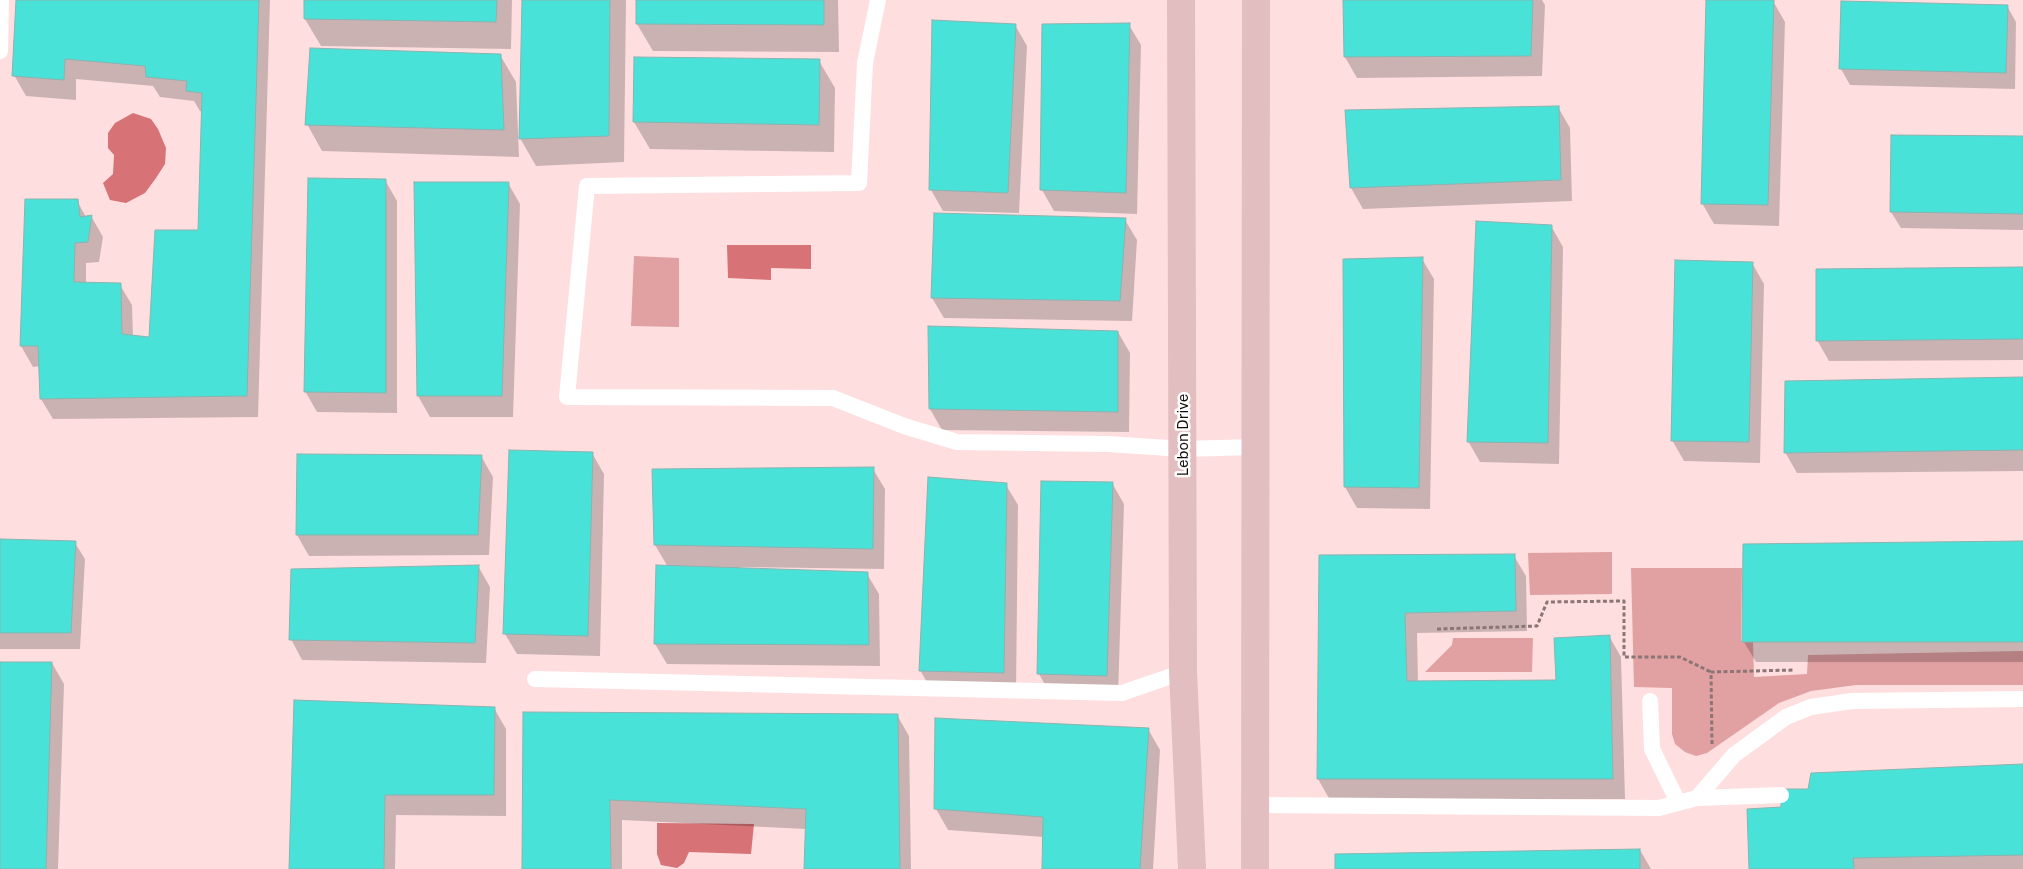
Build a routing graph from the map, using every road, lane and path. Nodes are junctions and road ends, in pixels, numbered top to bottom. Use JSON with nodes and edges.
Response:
{"nodes":[{"id":1,"x":1,"y":0,"type":"edge"},
{"id":2,"x":878,"y":0,"type":"edge"},
{"id":3,"x":1181,"y":0,"type":"edge"},
{"id":4,"x":1256,"y":0,"type":"edge"},
{"id":5,"x":0,"y":51,"type":"edge"},
{"id":6,"x":1255,"y":447,"type":"junction"},
{"id":7,"x":1183,"y":449,"type":"junction"},
{"id":8,"x":1437,"y":629,"type":"dead end"},
{"id":9,"x":1794,"y":670,"type":"dead end"},
{"id":10,"x":1183,"y":672,"type":"junction"},
{"id":11,"x":1712,"y":672,"type":"junction"},
{"id":12,"x":535,"y":679,"type":"dead end"},
{"id":13,"x":2023,"y":699,"type":"edge"},
{"id":14,"x":1650,"y":700,"type":"dead end"},
{"id":15,"x":1720,"y":771,"type":"junction"},
{"id":16,"x":1781,"y":795,"type":"dead end"},
{"id":17,"x":1697,"y":798,"type":"junction"},
{"id":18,"x":1678,"y":802,"type":"junction"},
{"id":19,"x":1255,"y":805,"type":"junction"},
{"id":20,"x":1192,"y":869,"type":"edge"},
{"id":21,"x":1254,"y":869,"type":"edge"}],
"edges":[{"from":1,"to":5,"type":"lane"},
{"from":2,"to":7,"type":"lane"},
{"from":3,"to":7,"type":"street","name":"Lebon Drive"},
{"from":4,"to":6,"type":"street"},
{"from":6,"to":7,"type":"lane"},
{"from":6,"to":19,"type":"street"},
{"from":7,"to":10,"type":"street","name":"Lebon Drive"},
{"from":8,"to":11,"type":"path"},
{"from":9,"to":11,"type":"path"},
{"from":10,"to":12,"type":"lane"},
{"from":10,"to":20,"type":"street","name":"Lebon Drive"},
{"from":11,"to":15,"type":"path"},
{"from":13,"to":15,"type":"lane"},
{"from":14,"to":18,"type":"lane"},
{"from":15,"to":17,"type":"lane"},
{"from":16,"to":17,"type":"lane"},
{"from":17,"to":18,"type":"lane"},
{"from":18,"to":19,"type":"lane"},
{"from":19,"to":21,"type":"street"}]}
